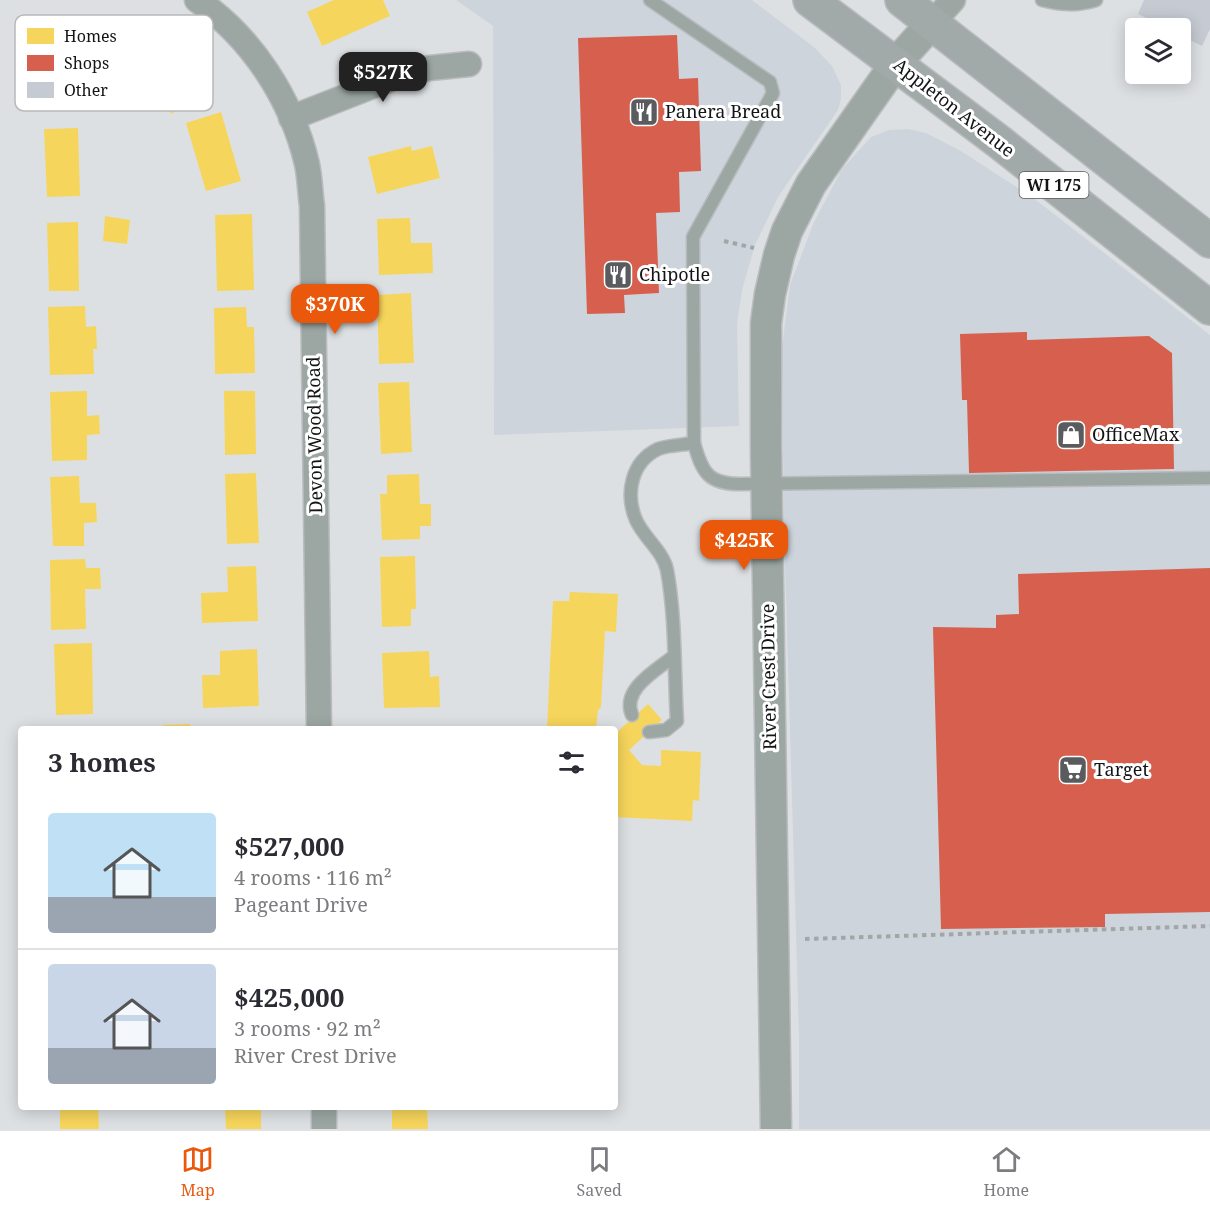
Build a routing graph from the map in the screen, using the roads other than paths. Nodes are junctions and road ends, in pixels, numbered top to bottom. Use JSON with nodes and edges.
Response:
{"nodes":[{"id":1,"x":197,"y":0,"type":"edge"},
{"id":2,"x":650,"y":0,"type":"edge"},
{"id":3,"x":810,"y":0,"type":"edge"},
{"id":4,"x":902,"y":0,"type":"edge"},
{"id":5,"x":1042,"y":0,"type":"edge"},
{"id":6,"x":1096,"y":0,"type":"edge"},
{"id":7,"x":943,"y":11,"type":"edge"},
{"id":8,"x":896,"y":63,"type":"junction"},
{"id":9,"x":469,"y":64,"type":"dead end"},
{"id":10,"x":291,"y":118,"type":"junction"},
{"id":11,"x":1210,"y":240,"type":"edge"},
{"id":12,"x":1210,"y":308,"type":"edge"},
{"id":13,"x":694,"y":443,"type":"junction"},
{"id":14,"x":1210,"y":478,"type":"edge"},
{"id":15,"x":766,"y":484,"type":"junction"},
{"id":16,"x":674,"y":656,"type":"junction"},
{"id":17,"x":632,"y":715,"type":"dead end"},
{"id":18,"x":319,"y":726,"type":"edge"},
{"id":19,"x":650,"y":732,"type":"dead end"},
{"id":20,"x":324,"y":1110,"type":"edge"},
{"id":21,"x":324,"y":1129,"type":"edge"},
{"id":22,"x":776,"y":1129,"type":"edge"}],
"edges":[{"from":1,"to":10,"type":"street","name":"Devon Wood Road"},
{"from":2,"to":13,"type":"lane"},
{"from":3,"to":8,"type":"main road","name":"Appleton Avenue","number":"WI 175"},
{"from":4,"to":7,"type":"main road","number":"WI 175"},
{"from":5,"to":6,"type":"lane"},
{"from":7,"to":8,"type":"street","name":"River Crest Drive"},
{"from":7,"to":11,"type":"main road","number":"WI 175"},
{"from":8,"to":12,"type":"main road","name":"Appleton Avenue","number":"WI 175"},
{"from":8,"to":15,"type":"street","name":"River Crest Drive"},
{"from":9,"to":10,"type":"street"},
{"from":10,"to":18,"type":"street","name":"Devon Wood Road"},
{"from":13,"to":15,"type":"lane"},
{"from":13,"to":16,"type":"lane"},
{"from":14,"to":15,"type":"lane"},
{"from":15,"to":22,"type":"street","name":"River Crest Drive"},
{"from":16,"to":17,"type":"lane"},
{"from":16,"to":19,"type":"lane"},
{"from":20,"to":21,"type":"street"}]}
